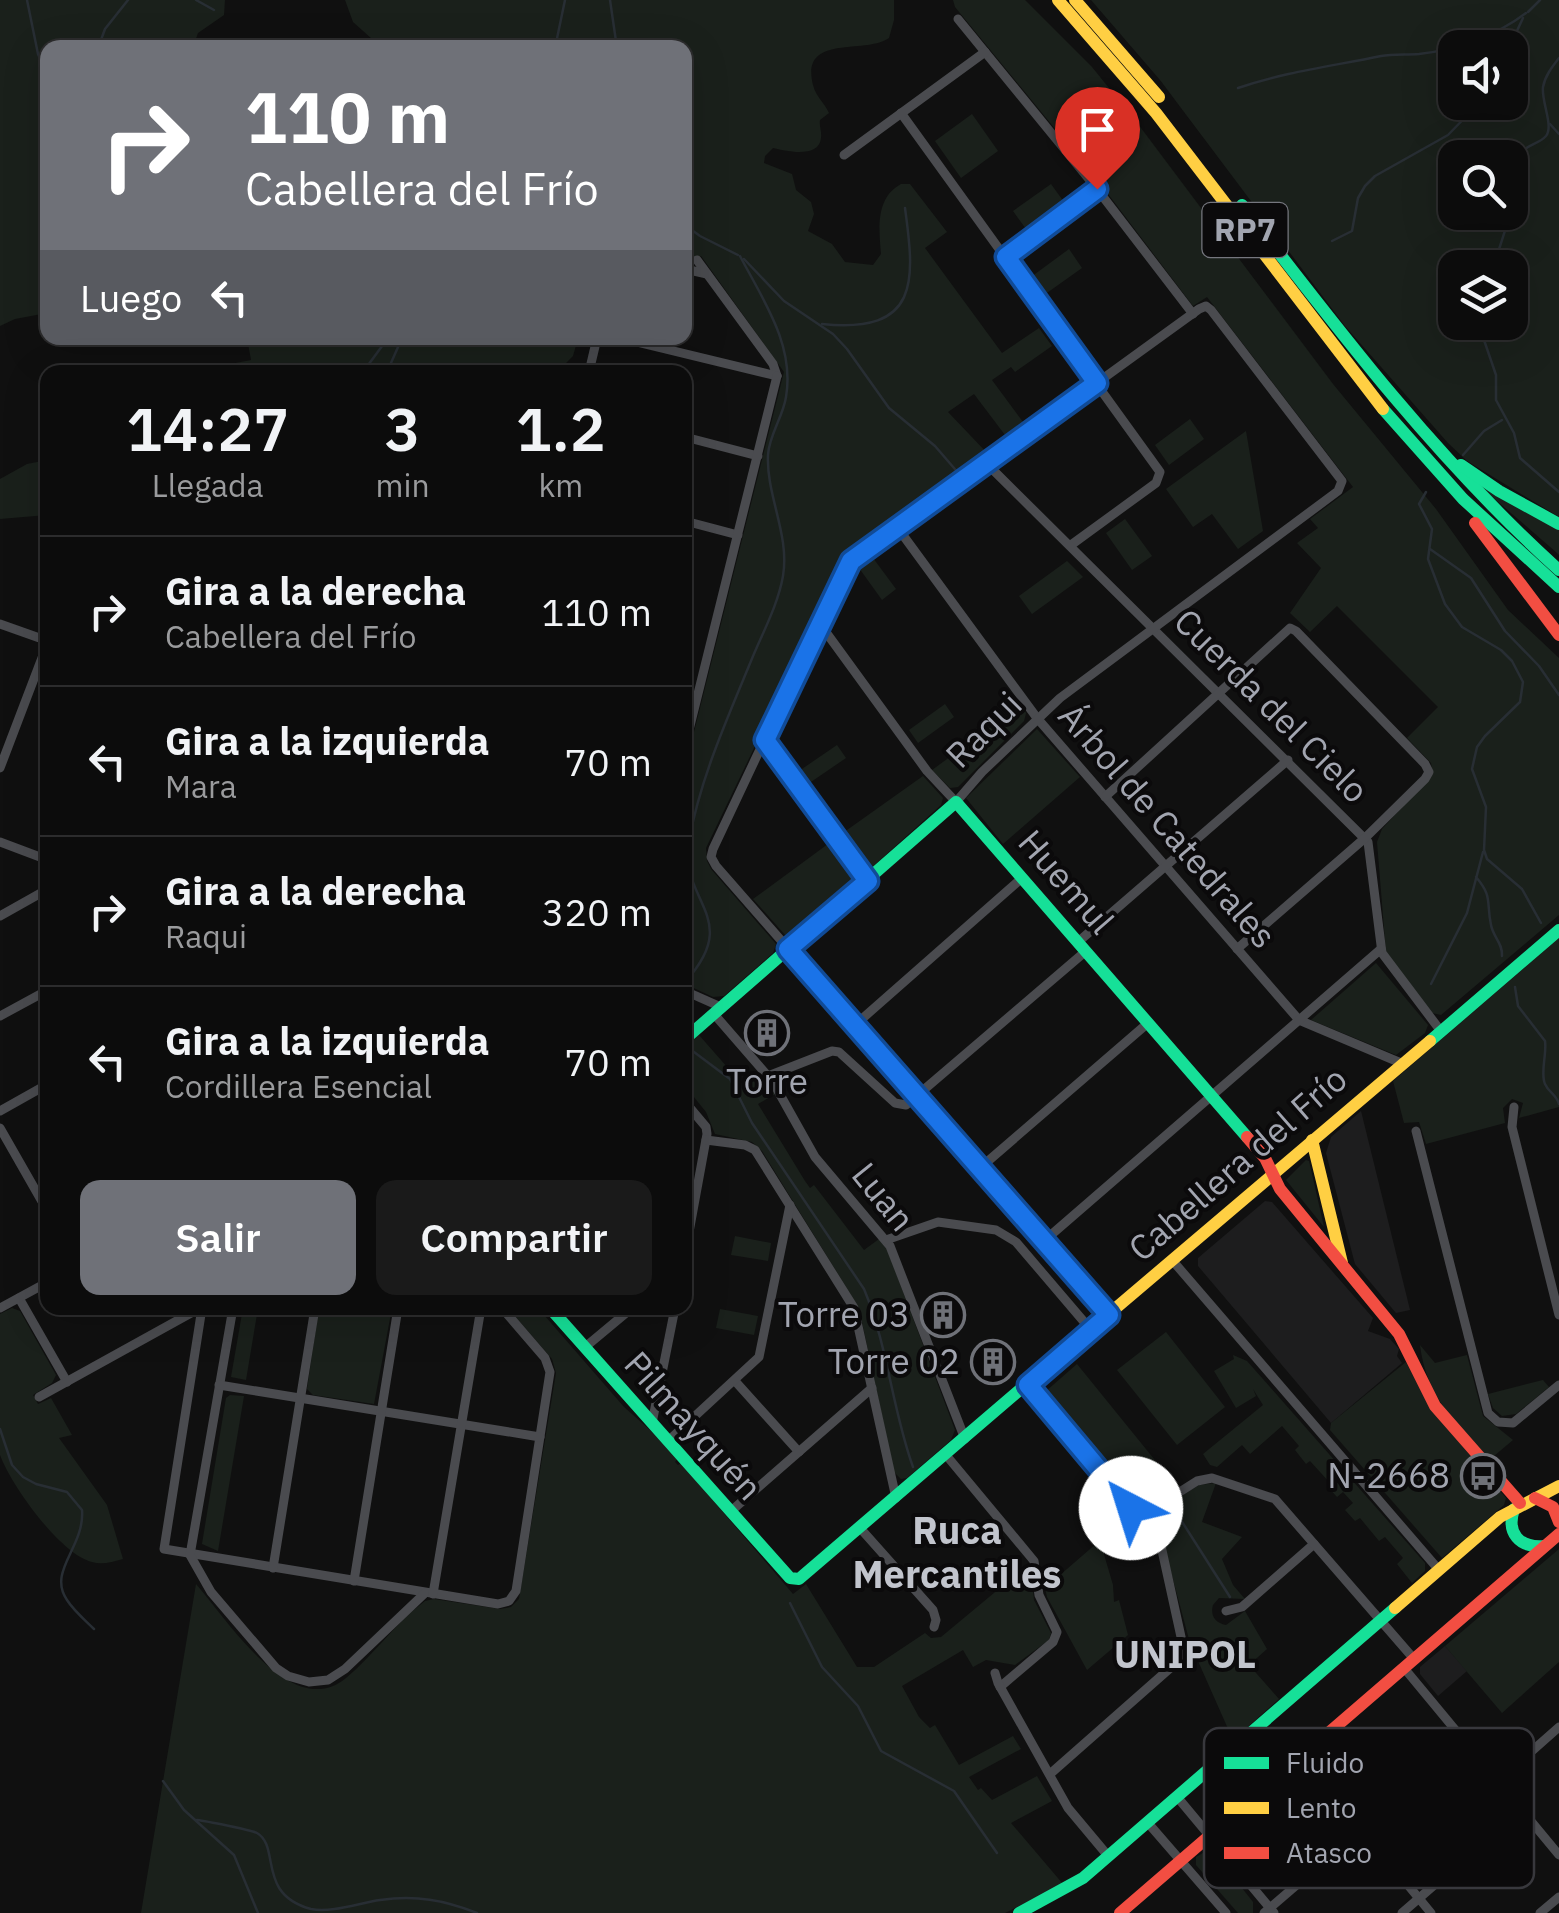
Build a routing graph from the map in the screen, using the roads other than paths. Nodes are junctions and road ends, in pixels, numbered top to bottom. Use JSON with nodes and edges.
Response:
{"nodes":[{"id":1,"x":1058,"y":0,"type":"edge"},
{"id":2,"x":1075,"y":0,"type":"edge"},
{"id":3,"x":958,"y":20,"type":"dead end"},
{"id":4,"x":985,"y":52,"type":"junction"},
{"id":5,"x":902,"y":113,"type":"junction"},
{"id":6,"x":844,"y":155,"type":"dead end"},
{"id":7,"x":1097,"y":189,"type":"junction"},
{"id":8,"x":1006,"y":257,"type":"junction"},
{"id":9,"x":697,"y":260,"type":"dead end"},
{"id":10,"x":692,"y":271,"type":"edge"},
{"id":11,"x":707,"y":274,"type":"junction"},
{"id":12,"x":1193,"y":314,"type":"junction"},
{"id":13,"x":649,"y":345,"type":"edge"},
{"id":14,"x":777,"y":376,"type":"junction"},
{"id":15,"x":1097,"y":383,"type":"junction"},
{"id":16,"x":692,"y":439,"type":"edge"},
{"id":17,"x":1428,"y":442,"type":"junction"},
{"id":18,"x":758,"y":456,"type":"junction"},
{"id":19,"x":986,"y":462,"type":"junction"},
{"id":20,"x":1429,"y":462,"type":"junction"},
{"id":21,"x":692,"y":523,"type":"edge"},
{"id":22,"x":1559,"y":524,"type":"edge"},
{"id":23,"x":898,"y":527,"type":"junction"},
{"id":24,"x":738,"y":535,"type":"junction"},
{"id":25,"x":1070,"y":545,"type":"junction"},
{"id":26,"x":1559,"y":570,"type":"edge"},
{"id":27,"x":1559,"y":587,"type":"edge"},
{"id":28,"x":0,"y":624,"type":"edge"},
{"id":29,"x":820,"y":624,"type":"junction"},
{"id":30,"x":1153,"y":628,"type":"junction"},
{"id":31,"x":1559,"y":635,"type":"edge"},
{"id":32,"x":40,"y":638,"type":"edge"},
{"id":33,"x":40,"y":662,"type":"edge"},
{"id":34,"x":1221,"y":694,"type":"junction"},
{"id":35,"x":692,"y":718,"type":"edge"},
{"id":36,"x":1037,"y":718,"type":"junction"},
{"id":37,"x":765,"y":740,"type":"junction"},
{"id":38,"x":1288,"y":760,"type":"junction"},
{"id":39,"x":0,"y":768,"type":"edge"},
{"id":40,"x":1105,"y":796,"type":"junction"},
{"id":41,"x":956,"y":802,"type":"junction"},
{"id":42,"x":1365,"y":838,"type":"junction"},
{"id":43,"x":0,"y":842,"type":"edge"},
{"id":44,"x":40,"y":857,"type":"edge"},
{"id":45,"x":1166,"y":866,"type":"junction"},
{"id":46,"x":1022,"y":878,"type":"junction"},
{"id":47,"x":868,"y":881,"type":"junction"},
{"id":48,"x":40,"y":894,"type":"edge"},
{"id":49,"x":0,"y":916,"type":"edge"},
{"id":50,"x":1559,"y":922,"type":"edge"},
{"id":51,"x":1559,"y":930,"type":"edge"},
{"id":52,"x":1537,"y":945,"type":"junction"},
{"id":53,"x":1082,"y":947,"type":"junction"},
{"id":54,"x":788,"y":949,"type":"junction"},
{"id":55,"x":1237,"y":949,"type":"junction"},
{"id":56,"x":1381,"y":949,"type":"junction"},
{"id":57,"x":40,"y":994,"type":"edge"},
{"id":58,"x":692,"y":995,"type":"edge"},
{"id":59,"x":718,"y":1010,"type":"junction"},
{"id":60,"x":0,"y":1016,"type":"edge"},
{"id":61,"x":1299,"y":1020,"type":"junction"},
{"id":62,"x":1148,"y":1024,"type":"junction"},
{"id":63,"x":855,"y":1025,"type":"junction"},
{"id":64,"x":1440,"y":1030,"type":"junction"},
{"id":65,"x":692,"y":1033,"type":"edge"},
{"id":66,"x":1401,"y":1063,"type":"junction"},
{"id":67,"x":768,"y":1076,"type":"junction"},
{"id":68,"x":40,"y":1088,"type":"edge"},
{"id":69,"x":918,"y":1096,"type":"junction"},
{"id":70,"x":1212,"y":1096,"type":"junction"},
{"id":71,"x":1514,"y":1107,"type":"dead end"},
{"id":72,"x":692,"y":1110,"type":"edge"},
{"id":73,"x":0,"y":1111,"type":"edge"},
{"id":74,"x":0,"y":1128,"type":"edge"},
{"id":75,"x":1416,"y":1131,"type":"dead end"},
{"id":76,"x":706,"y":1140,"type":"junction"},
{"id":77,"x":1312,"y":1140,"type":"junction"},
{"id":78,"x":980,"y":1168,"type":"junction"},
{"id":79,"x":1273,"y":1174,"type":"junction"},
{"id":80,"x":40,"y":1198,"type":"edge"},
{"id":81,"x":790,"y":1205,"type":"junction"},
{"id":82,"x":692,"y":1216,"type":"edge"},
{"id":83,"x":886,"y":1240,"type":"junction"},
{"id":84,"x":1044,"y":1241,"type":"junction"},
{"id":85,"x":1172,"y":1260,"type":"junction"},
{"id":86,"x":1342,"y":1265,"type":"junction"},
{"id":87,"x":40,"y":1286,"type":"edge"},
{"id":88,"x":19,"y":1298,"type":"junction"},
{"id":89,"x":0,"y":1308,"type":"edge"},
{"id":90,"x":1559,"y":1314,"type":"edge"},
{"id":91,"x":188,"y":1315,"type":"edge"},
{"id":92,"x":200,"y":1315,"type":"edge"},
{"id":93,"x":232,"y":1315,"type":"edge"},
{"id":94,"x":314,"y":1315,"type":"edge"},
{"id":95,"x":397,"y":1315,"type":"edge"},
{"id":96,"x":480,"y":1315,"type":"edge"},
{"id":97,"x":508,"y":1315,"type":"edge"},
{"id":98,"x":556,"y":1315,"type":"edge"},
{"id":99,"x":624,"y":1315,"type":"edge"},
{"id":100,"x":674,"y":1315,"type":"edge"},
{"id":101,"x":1109,"y":1315,"type":"junction"},
{"id":102,"x":1091,"y":1330,"type":"junction"},
{"id":103,"x":584,"y":1348,"type":"junction"},
{"id":104,"x":67,"y":1382,"type":"junction"},
{"id":105,"x":735,"y":1382,"type":"junction"},
{"id":106,"x":220,"y":1385,"type":"junction"},
{"id":107,"x":1028,"y":1385,"type":"junction"},
{"id":108,"x":1559,"y":1385,"type":"edge"},
{"id":109,"x":872,"y":1388,"type":"junction"},
{"id":110,"x":39,"y":1398,"type":"dead end"},
{"id":111,"x":300,"y":1398,"type":"junction"},
{"id":112,"x":381,"y":1412,"type":"junction"},
{"id":113,"x":652,"y":1422,"type":"junction"},
{"id":114,"x":462,"y":1424,"type":"junction"},
{"id":115,"x":540,"y":1438,"type":"junction"},
{"id":116,"x":965,"y":1438,"type":"junction"},
{"id":117,"x":668,"y":1440,"type":"junction"},
{"id":118,"x":799,"y":1452,"type":"junction"},
{"id":119,"x":946,"y":1455,"type":"junction"},
{"id":120,"x":1559,"y":1486,"type":"edge"},
{"id":121,"x":896,"y":1498,"type":"junction"},
{"id":122,"x":1535,"y":1498,"type":"junction"},
{"id":123,"x":1518,"y":1504,"type":"junction"},
{"id":124,"x":1131,"y":1508,"type":"dead end"},
{"id":125,"x":730,"y":1512,"type":"junction"},
{"id":126,"x":1559,"y":1522,"type":"edge"},
{"id":127,"x":860,"y":1528,"type":"junction"},
{"id":128,"x":1552,"y":1540,"type":"edge"},
{"id":129,"x":1314,"y":1544,"type":"junction"},
{"id":130,"x":190,"y":1555,"type":"junction"},
{"id":131,"x":273,"y":1568,"type":"junction"},
{"id":132,"x":1439,"y":1570,"type":"junction"},
{"id":133,"x":794,"y":1580,"type":"joint"},
{"id":134,"x":354,"y":1581,"type":"junction"},
{"id":135,"x":429,"y":1593,"type":"junction"},
{"id":136,"x":1226,"y":1611,"type":"dead end"},
{"id":137,"x":1380,"y":1621,"type":"junction"},
{"id":138,"x":934,"y":1628,"type":"dead end"},
{"id":139,"x":1409,"y":1664,"type":"junction"},
{"id":140,"x":995,"y":1673,"type":"dead end"},
{"id":141,"x":1000,"y":1687,"type":"junction"},
{"id":142,"x":1559,"y":1727,"type":"edge"},
{"id":143,"x":1258,"y":1728,"type":"edge"},
{"id":144,"x":1335,"y":1728,"type":"edge"},
{"id":145,"x":1455,"y":1728,"type":"edge"},
{"id":146,"x":1534,"y":1749,"type":"edge"},
{"id":147,"x":1050,"y":1774,"type":"junction"},
{"id":148,"x":1204,"y":1775,"type":"edge"},
{"id":149,"x":1178,"y":1798,"type":"junction"},
{"id":150,"x":1148,"y":1824,"type":"junction"},
{"id":151,"x":1534,"y":1825,"type":"edge"},
{"id":152,"x":1204,"y":1828,"type":"edge"},
{"id":153,"x":1204,"y":1840,"type":"edge"},
{"id":154,"x":1559,"y":1855,"type":"edge"},
{"id":155,"x":1109,"y":1856,"type":"junction"},
{"id":156,"x":1181,"y":1860,"type":"junction"},
{"id":157,"x":1204,"y":1887,"type":"edge"},
{"id":158,"x":1205,"y":1888,"type":"edge"},
{"id":159,"x":1252,"y":1888,"type":"edge"},
{"id":160,"x":1296,"y":1888,"type":"edge"},
{"id":161,"x":1411,"y":1888,"type":"edge"},
{"id":162,"x":1431,"y":1888,"type":"edge"},
{"id":163,"x":1559,"y":1896,"type":"edge"},
{"id":164,"x":1419,"y":1898,"type":"junction"},
{"id":165,"x":1270,"y":1911,"type":"edge"},
{"id":166,"x":1019,"y":1913,"type":"edge"},
{"id":167,"x":1120,"y":1913,"type":"edge"},
{"id":168,"x":1226,"y":1913,"type":"edge"},
{"id":169,"x":1402,"y":1913,"type":"edge"},
{"id":170,"x":1431,"y":1913,"type":"edge"},
{"id":171,"x":1540,"y":1913,"type":"edge"}],
"edges":[{"from":1,"to":20,"type":"main road","number":"RP7"},
{"from":2,"to":17,"type":"main road","number":"RP7"},
{"from":3,"to":4,"type":"street"},
{"from":4,"to":5,"type":"street"},
{"from":4,"to":7,"type":"street"},
{"from":5,"to":6,"type":"street"},
{"from":5,"to":8,"type":"street"},
{"from":7,"to":8,"type":"street"},
{"from":7,"to":12,"type":"street"},
{"from":8,"to":15,"type":"street"},
{"from":9,"to":11,"type":"street"},
{"from":10,"to":11,"type":"street"},
{"from":11,"to":14,"type":"street"},
{"from":12,"to":15,"type":"street"},
{"from":12,"to":30,"type":"street","name":"Raqui"},
{"from":13,"to":14,"type":"street"},
{"from":14,"to":18,"type":"street"},
{"from":15,"to":19,"type":"street"},
{"from":15,"to":25,"type":"street"},
{"from":16,"to":18,"type":"street"},
{"from":17,"to":22,"type":"main road"},
{"from":17,"to":26,"type":"main road","number":"RP7"},
{"from":18,"to":24,"type":"street"},
{"from":19,"to":23,"type":"street"},
{"from":19,"to":25,"type":"street","name":"Cuerda del Cielo"},
{"from":20,"to":27,"type":"main road","number":"RP7"},
{"from":20,"to":31,"type":"main road"},
{"from":21,"to":24,"type":"street"},
{"from":23,"to":29,"type":"street"},
{"from":23,"to":36,"type":"street","name":"Árbol de Catedrales"},
{"from":24,"to":35,"type":"street"},
{"from":25,"to":30,"type":"street","name":"Cuerda del Cielo"},
{"from":28,"to":32,"type":"street"},
{"from":29,"to":37,"type":"street"},
{"from":29,"to":41,"type":"street","name":"Huemul"},
{"from":30,"to":34,"type":"street","name":"Cuerda del Cielo"},
{"from":30,"to":36,"type":"street","name":"Raqui"},
{"from":33,"to":39,"type":"street"},
{"from":34,"to":38,"type":"street","name":"Cuerda del Cielo"},
{"from":34,"to":40,"type":"street"},
{"from":34,"to":42,"type":"street"},
{"from":36,"to":40,"type":"street","name":"Árbol de Catedrales"},
{"from":36,"to":41,"type":"street","name":"Raqui"},
{"from":37,"to":47,"type":"street"},
{"from":37,"to":54,"type":"street"},
{"from":38,"to":42,"type":"street","name":"Cuerda del Cielo"},
{"from":38,"to":45,"type":"street"},
{"from":40,"to":45,"type":"street","name":"Árbol de Catedrales"},
{"from":41,"to":46,"type":"main road","name":"Huemul"},
{"from":41,"to":47,"type":"main road","name":"Raqui"},
{"from":42,"to":55,"type":"street"},
{"from":42,"to":56,"type":"street","name":"Cuerda del Cielo"},
{"from":43,"to":44,"type":"street"},
{"from":45,"to":53,"type":"street"},
{"from":45,"to":55,"type":"street","name":"Árbol de Catedrales"},
{"from":46,"to":53,"type":"main road","name":"Huemul"},
{"from":46,"to":63,"type":"street"},
{"from":47,"to":54,"type":"main road","name":"Raqui"},
{"from":48,"to":49,"type":"street"},
{"from":50,"to":52,"type":"main road","name":"Cabellera del Frío"},
{"from":51,"to":52,"type":"main road","name":"Cabellera del Frío"},
{"from":52,"to":64,"type":"main road","name":"Cabellera del Frío"},
{"from":53,"to":62,"type":"main road","name":"Huemul"},
{"from":53,"to":69,"type":"street"},
{"from":54,"to":59,"type":"main road","name":"Raqui"},
{"from":54,"to":63,"type":"street"},
{"from":55,"to":61,"type":"street","name":"Árbol de Catedrales"},
{"from":56,"to":61,"type":"street"},
{"from":56,"to":64,"type":"street","name":"Cuerda del Cielo"},
{"from":57,"to":60,"type":"street"},
{"from":58,"to":59,"type":"street","name":"Luan"},
{"from":59,"to":65,"type":"main road","name":"Raqui"},
{"from":59,"to":67,"type":"street","name":"Luan"},
{"from":61,"to":66,"type":"street","name":"Árbol de Catedrales"},
{"from":61,"to":70,"type":"street"},
{"from":62,"to":70,"type":"main road","name":"Huemul"},
{"from":62,"to":78,"type":"street"},
{"from":63,"to":69,"type":"street"},
{"from":64,"to":66,"type":"main road","name":"Cabellera del Frío"},
{"from":66,"to":77,"type":"main road","name":"Cabellera del Frío"},
{"from":67,"to":69,"type":"street"},
{"from":67,"to":83,"type":"street","name":"Luan"},
{"from":68,"to":73,"type":"street"},
{"from":69,"to":78,"type":"street"},
{"from":70,"to":79,"type":"main road","name":"Huemul"},
{"from":70,"to":84,"type":"street"},
{"from":71,"to":90,"type":"street"},
{"from":72,"to":76,"type":"street"},
{"from":74,"to":80,"type":"street"},
{"from":75,"to":108,"type":"street"},
{"from":76,"to":81,"type":"street"},
{"from":76,"to":82,"type":"street"},
{"from":77,"to":79,"type":"main road","name":"Cabellera del Frío"},
{"from":77,"to":86,"type":"main road"},
{"from":78,"to":84,"type":"street"},
{"from":79,"to":85,"type":"main road","name":"Cabellera del Frío"},
{"from":79,"to":86,"type":"main road","name":"Huemul"},
{"from":81,"to":105,"type":"street"},
{"from":81,"to":109,"type":"street"},
{"from":83,"to":102,"type":"street"},
{"from":83,"to":116,"type":"street","name":"Luan"},
{"from":84,"to":101,"type":"street"},
{"from":85,"to":101,"type":"main road","name":"Cabellera del Frío"},
{"from":85,"to":132,"type":"street"},
{"from":86,"to":123,"type":"main road","name":"Huemul"},
{"from":87,"to":88,"type":"street"},
{"from":88,"to":89,"type":"street"},
{"from":88,"to":104,"type":"street"},
{"from":91,"to":104,"type":"street"},
{"from":92,"to":130,"type":"street"},
{"from":93,"to":106,"type":"street"},
{"from":94,"to":111,"type":"street"},
{"from":95,"to":112,"type":"street"},
{"from":96,"to":114,"type":"street"},
{"from":97,"to":115,"type":"street"},
{"from":98,"to":103,"type":"main road","name":"Pilmayquén"},
{"from":99,"to":103,"type":"street"},
{"from":100,"to":113,"type":"street"},
{"from":101,"to":102,"type":"main road","name":"Cabellera del Frío"},
{"from":102,"to":107,"type":"main road","name":"Cabellera del Frío"},
{"from":103,"to":113,"type":"main road","name":"Pilmayquén"},
{"from":104,"to":110,"type":"street"},
{"from":105,"to":117,"type":"street"},
{"from":105,"to":118,"type":"street"},
{"from":106,"to":111,"type":"street"},
{"from":106,"to":130,"type":"street"},
{"from":107,"to":116,"type":"main road","name":"Cabellera del Frío"},
{"from":107,"to":124,"type":"street"},
{"from":109,"to":118,"type":"street"},
{"from":109,"to":121,"type":"street"},
{"from":111,"to":112,"type":"street"},
{"from":111,"to":131,"type":"street"},
{"from":112,"to":114,"type":"street"},
{"from":112,"to":134,"type":"street"},
{"from":113,"to":117,"type":"main road","name":"Pilmayquén"},
{"from":114,"to":115,"type":"street"},
{"from":114,"to":135,"type":"street"},
{"from":115,"to":135,"type":"street"},
{"from":116,"to":119,"type":"main road","name":"Cabellera del Frío"},
{"from":117,"to":125,"type":"main road","name":"Pilmayquén"},
{"from":118,"to":125,"type":"street"},
{"from":119,"to":121,"type":"main road","name":"Cabellera del Frío"},
{"from":119,"to":141,"type":"street"},
{"from":120,"to":122,"type":"main road"},
{"from":121,"to":127,"type":"main road","name":"Cabellera del Frío"},
{"from":122,"to":123,"type":"main road"},
{"from":122,"to":126,"type":"main road"},
{"from":123,"to":128,"type":"main road"},
{"from":123,"to":132,"type":"main road"},
{"from":125,"to":133,"type":"main road","name":"Pilmayquén"},
{"from":126,"to":128,"type":"main road"},
{"from":127,"to":133,"type":"main road","name":"Cabellera del Frío"},
{"from":127,"to":138,"type":"street"},
{"from":128,"to":139,"type":"main road"},
{"from":129,"to":136,"type":"street"},
{"from":129,"to":137,"type":"street"},
{"from":129,"to":147,"type":"street"},
{"from":130,"to":131,"type":"street"},
{"from":130,"to":135,"type":"street"},
{"from":131,"to":134,"type":"street"},
{"from":132,"to":137,"type":"main road"},
{"from":134,"to":135,"type":"street"},
{"from":137,"to":139,"type":"street"},
{"from":137,"to":143,"type":"main road"},
{"from":139,"to":144,"type":"main road"},
{"from":139,"to":145,"type":"street"},
{"from":140,"to":141,"type":"street"},
{"from":141,"to":147,"type":"street"},
{"from":142,"to":146,"type":"street"},
{"from":147,"to":155,"type":"street"},
{"from":148,"to":149,"type":"main road"},
{"from":149,"to":150,"type":"main road"},
{"from":149,"to":152,"type":"street"},
{"from":150,"to":155,"type":"main road"},
{"from":150,"to":156,"type":"street"},
{"from":151,"to":154,"type":"street"},
{"from":153,"to":156,"type":"main road"},
{"from":155,"to":166,"type":"main road"},
{"from":156,"to":157,"type":"street"},
{"from":156,"to":167,"type":"main road"},
{"from":158,"to":168,"type":"street"},
{"from":159,"to":165,"type":"street"},
{"from":160,"to":165,"type":"street"},
{"from":161,"to":164,"type":"street"},
{"from":162,"to":164,"type":"street"},
{"from":163,"to":171,"type":"street"},
{"from":164,"to":169,"type":"street"},
{"from":164,"to":170,"type":"street"}]}
